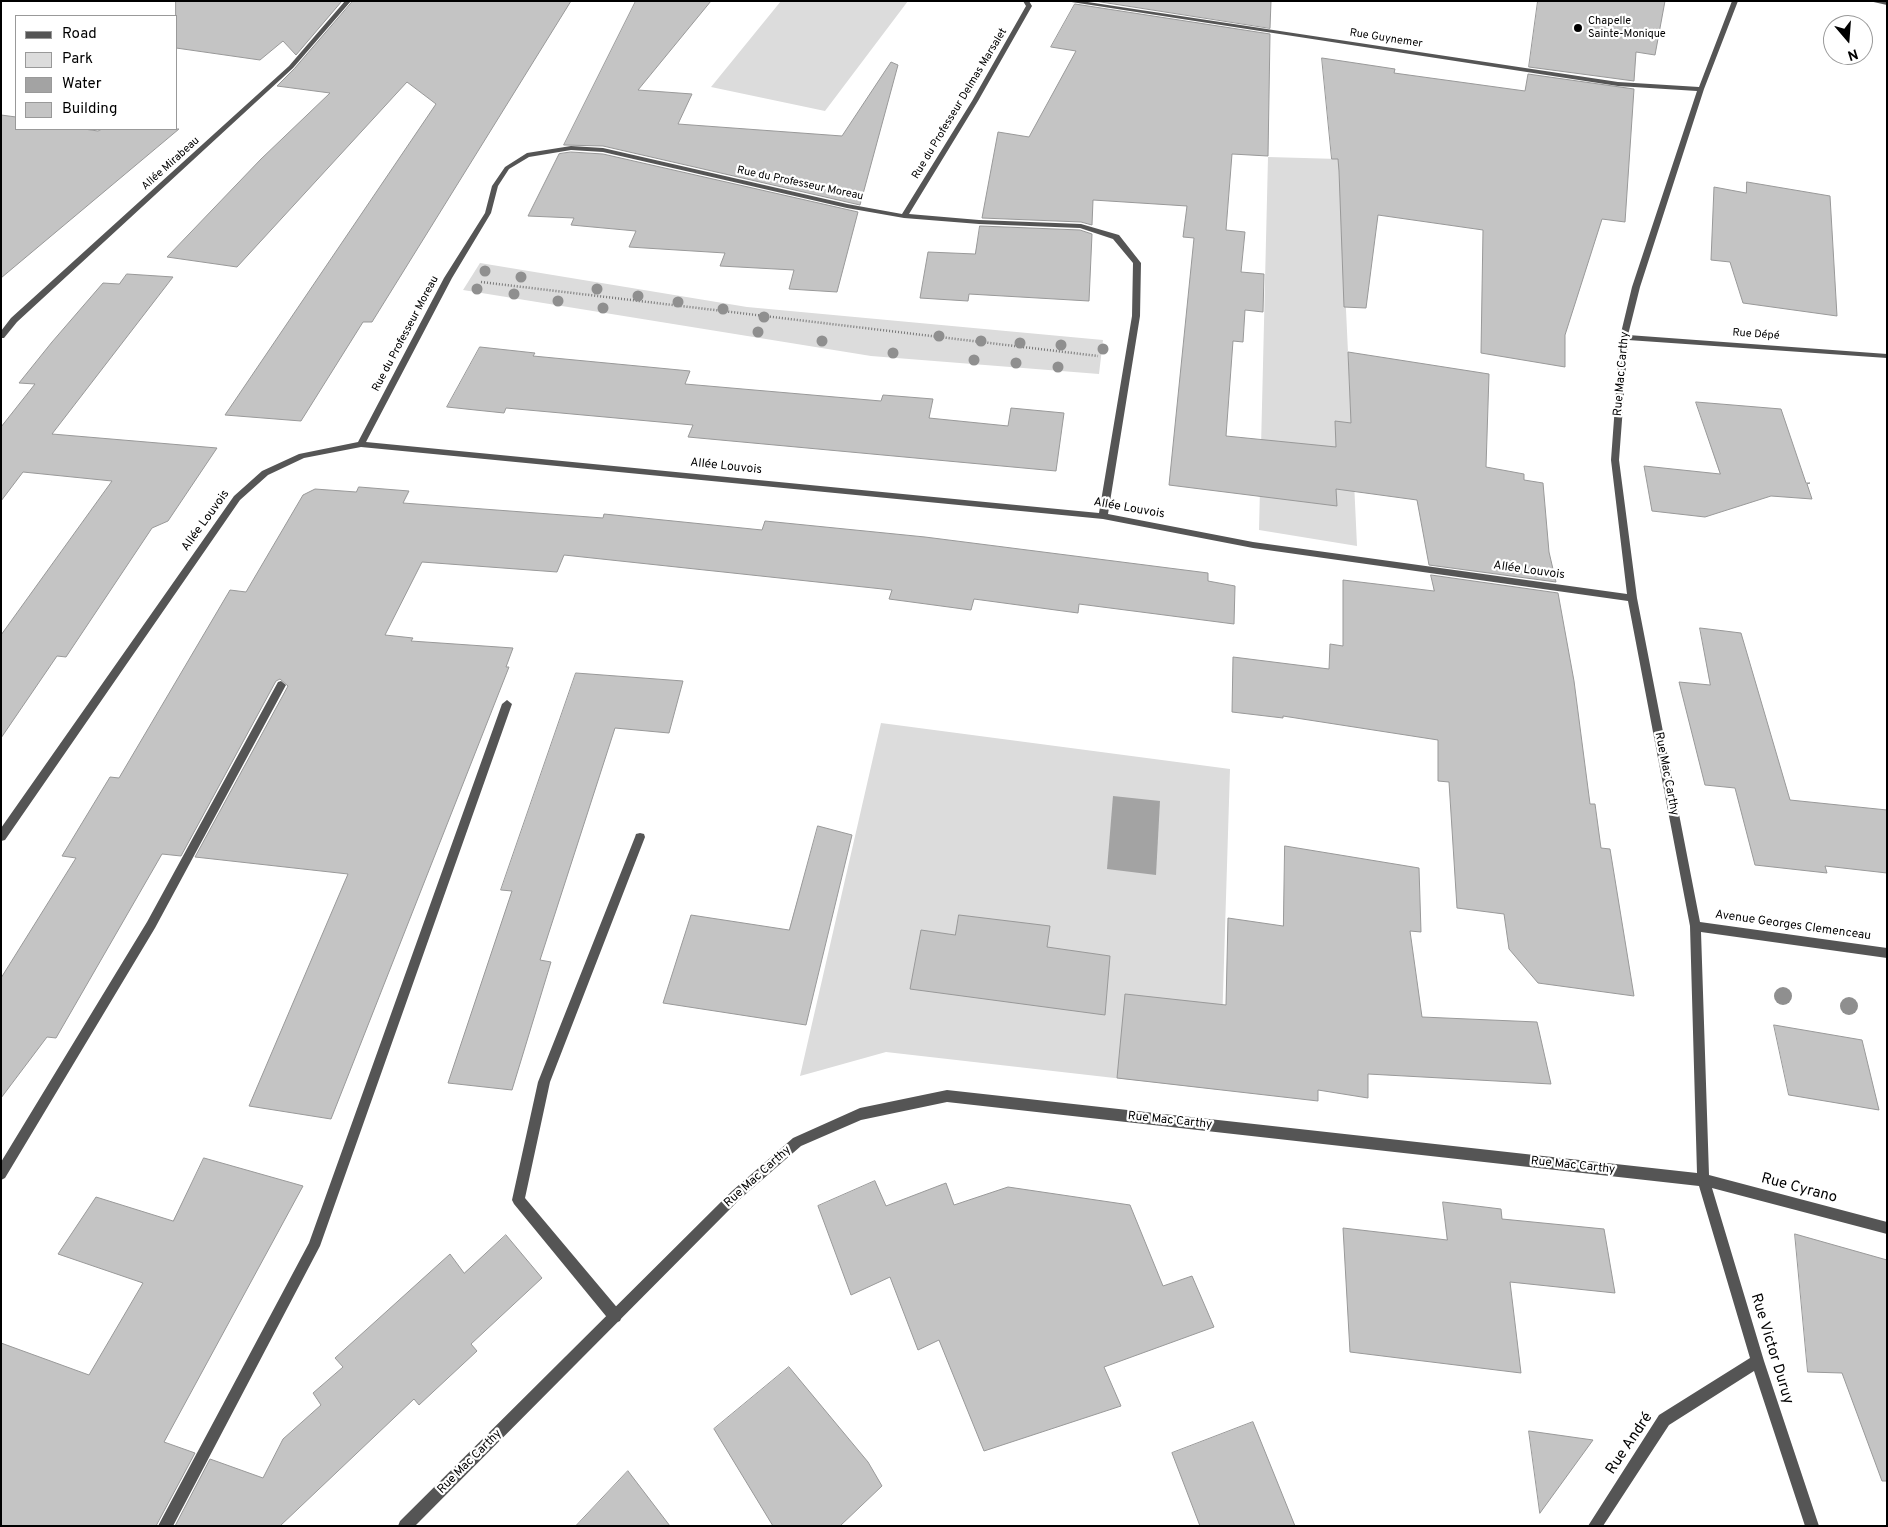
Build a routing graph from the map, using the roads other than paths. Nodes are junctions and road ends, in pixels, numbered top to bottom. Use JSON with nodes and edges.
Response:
{"nodes":[{"id":1,"x":348,"y":1,"type":"edge"},
{"id":2,"x":1026,"y":1,"type":"edge"},
{"id":3,"x":1068,"y":1,"type":"edge"},
{"id":4,"x":1734,"y":1,"type":"edge"},
{"id":5,"x":1872,"y":1,"type":"edge"},
{"id":6,"x":1887,"y":3,"type":"edge"},
{"id":7,"x":1701,"y":88,"type":"junction"},
{"id":8,"x":904,"y":216,"type":"junction"},
{"id":9,"x":1,"y":336,"type":"edge"},
{"id":10,"x":1624,"y":337,"type":"junction"},
{"id":11,"x":1887,"y":356,"type":"edge"},
{"id":12,"x":361,"y":444,"type":"junction"},
{"id":13,"x":1103,"y":516,"type":"junction"},
{"id":14,"x":1632,"y":598,"type":"junction"},
{"id":15,"x":281,"y":685,"type":"dead end"},
{"id":16,"x":507,"y":704,"type":"dead end"},
{"id":17,"x":1,"y":837,"type":"edge"},
{"id":18,"x":640,"y":837,"type":"dead end"},
{"id":19,"x":1695,"y":926,"type":"junction"},
{"id":20,"x":1887,"y":953,"type":"edge"},
{"id":21,"x":1,"y":1174,"type":"edge"},
{"id":22,"x":1703,"y":1180,"type":"junction"},
{"id":23,"x":1887,"y":1228,"type":"edge"},
{"id":24,"x":615,"y":1316,"type":"junction"},
{"id":25,"x":1757,"y":1361,"type":"junction"},
{"id":26,"x":165,"y":1526,"type":"edge"},
{"id":27,"x":406,"y":1526,"type":"edge"},
{"id":28,"x":1595,"y":1526,"type":"edge"},
{"id":29,"x":1812,"y":1526,"type":"edge"}],
"edges":[{"from":1,"to":9,"type":"street","name":"Allée Mirabeau"},
{"from":2,"to":8,"type":"street","name":"Rue du Professeur Delmas Marsalet"},
{"from":3,"to":7,"type":"street","name":"Rue Guynemer"},
{"from":4,"to":7,"type":"street","name":"Rue Mac Carthy"},
{"from":5,"to":6,"type":"street"},
{"from":7,"to":10,"type":"street","name":"Rue Mac Carthy"},
{"from":8,"to":12,"type":"street","name":"Rue du Professeur Moreau"},
{"from":8,"to":13,"type":"street","name":"Rue du Professeur Moreau"},
{"from":10,"to":11,"type":"street","name":"Rue Dépé"},
{"from":10,"to":14,"type":"street","name":"Rue Mac Carthy"},
{"from":12,"to":13,"type":"street","name":"Allée Louvois"},
{"from":12,"to":17,"type":"street","name":"Allée Louvois"},
{"from":13,"to":14,"type":"street","name":"Allée Louvois"},
{"from":14,"to":19,"type":"street","name":"Rue Mac Carthy"},
{"from":15,"to":21,"type":"street"},
{"from":16,"to":26,"type":"street"},
{"from":18,"to":24,"type":"street"},
{"from":19,"to":20,"type":"street","name":"Avenue Georges Clemenceau"},
{"from":19,"to":22,"type":"street","name":"Rue Mac Carthy"},
{"from":22,"to":23,"type":"street","name":"Rue Cyrano"},
{"from":22,"to":24,"type":"street","name":"Rue Mac Carthy"},
{"from":22,"to":25,"type":"street","name":"Rue Victor Duruy"},
{"from":24,"to":27,"type":"street","name":"Rue Mac Carthy"},
{"from":25,"to":28,"type":"street","name":"Rue André"},
{"from":25,"to":29,"type":"street","name":"Rue Victor Duruy"}]}
